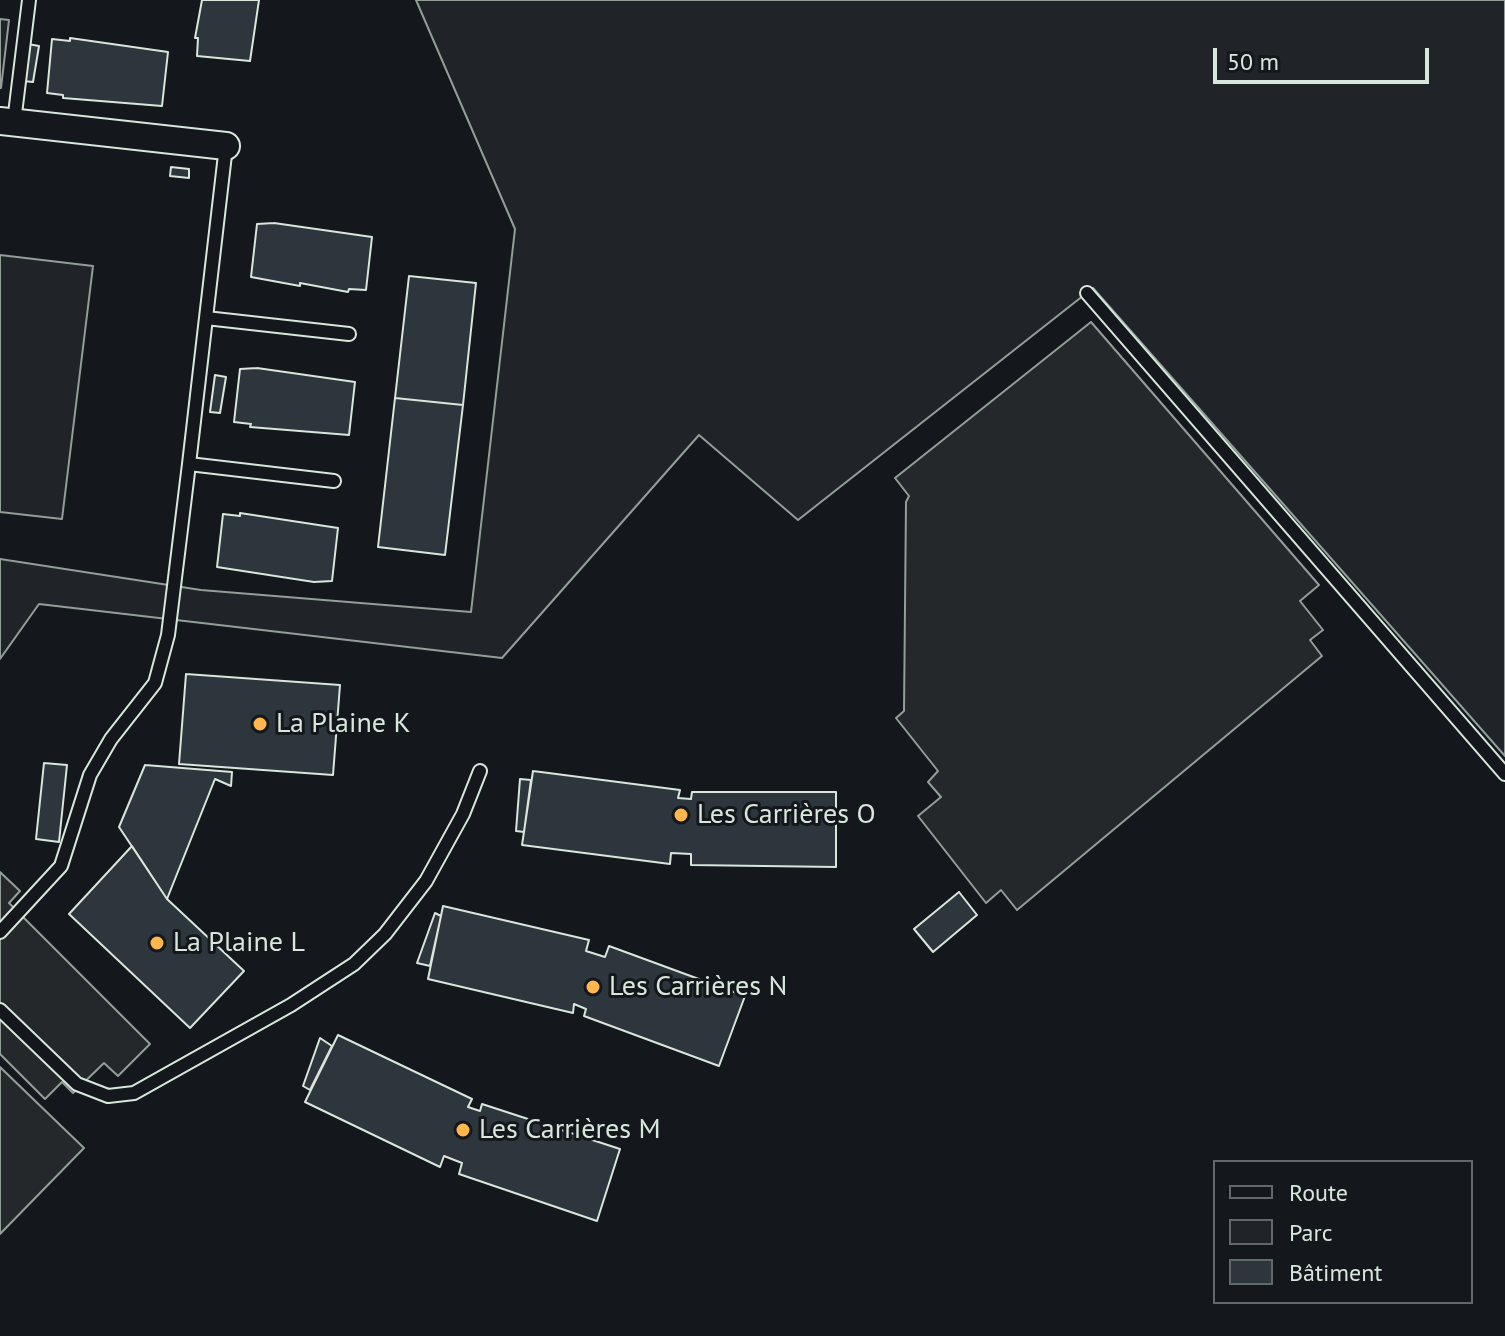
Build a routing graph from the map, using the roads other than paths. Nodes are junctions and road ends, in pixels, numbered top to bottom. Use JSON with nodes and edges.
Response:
{"nodes":[{"id":1,"x":29,"y":0,"type":"edge"},
{"id":2,"x":7,"y":122,"type":"edge"},
{"id":3,"x":226,"y":146,"type":"joint"},
{"id":4,"x":1087,"y":293,"type":"dead end"},
{"id":5,"x":206,"y":318,"type":"junction"},
{"id":6,"x":349,"y":334,"type":"dead end"},
{"id":7,"x":189,"y":464,"type":"junction"},
{"id":8,"x":334,"y":481,"type":"dead end"},
{"id":9,"x":480,"y":771,"type":"dead end"},
{"id":10,"x":1505,"y":774,"type":"edge"},
{"id":11,"x":0,"y":932,"type":"edge"},
{"id":12,"x":0,"y":1010,"type":"edge"}],
"edges":[{"from":1,"to":2,"type":"lane"},
{"from":2,"to":3,"type":"street"},
{"from":3,"to":5,"type":"lane"},
{"from":4,"to":10,"type":"lane"},
{"from":5,"to":6,"type":"lane"},
{"from":5,"to":7,"type":"lane"},
{"from":7,"to":8,"type":"lane"},
{"from":7,"to":11,"type":"lane"},
{"from":9,"to":12,"type":"lane"}]}
